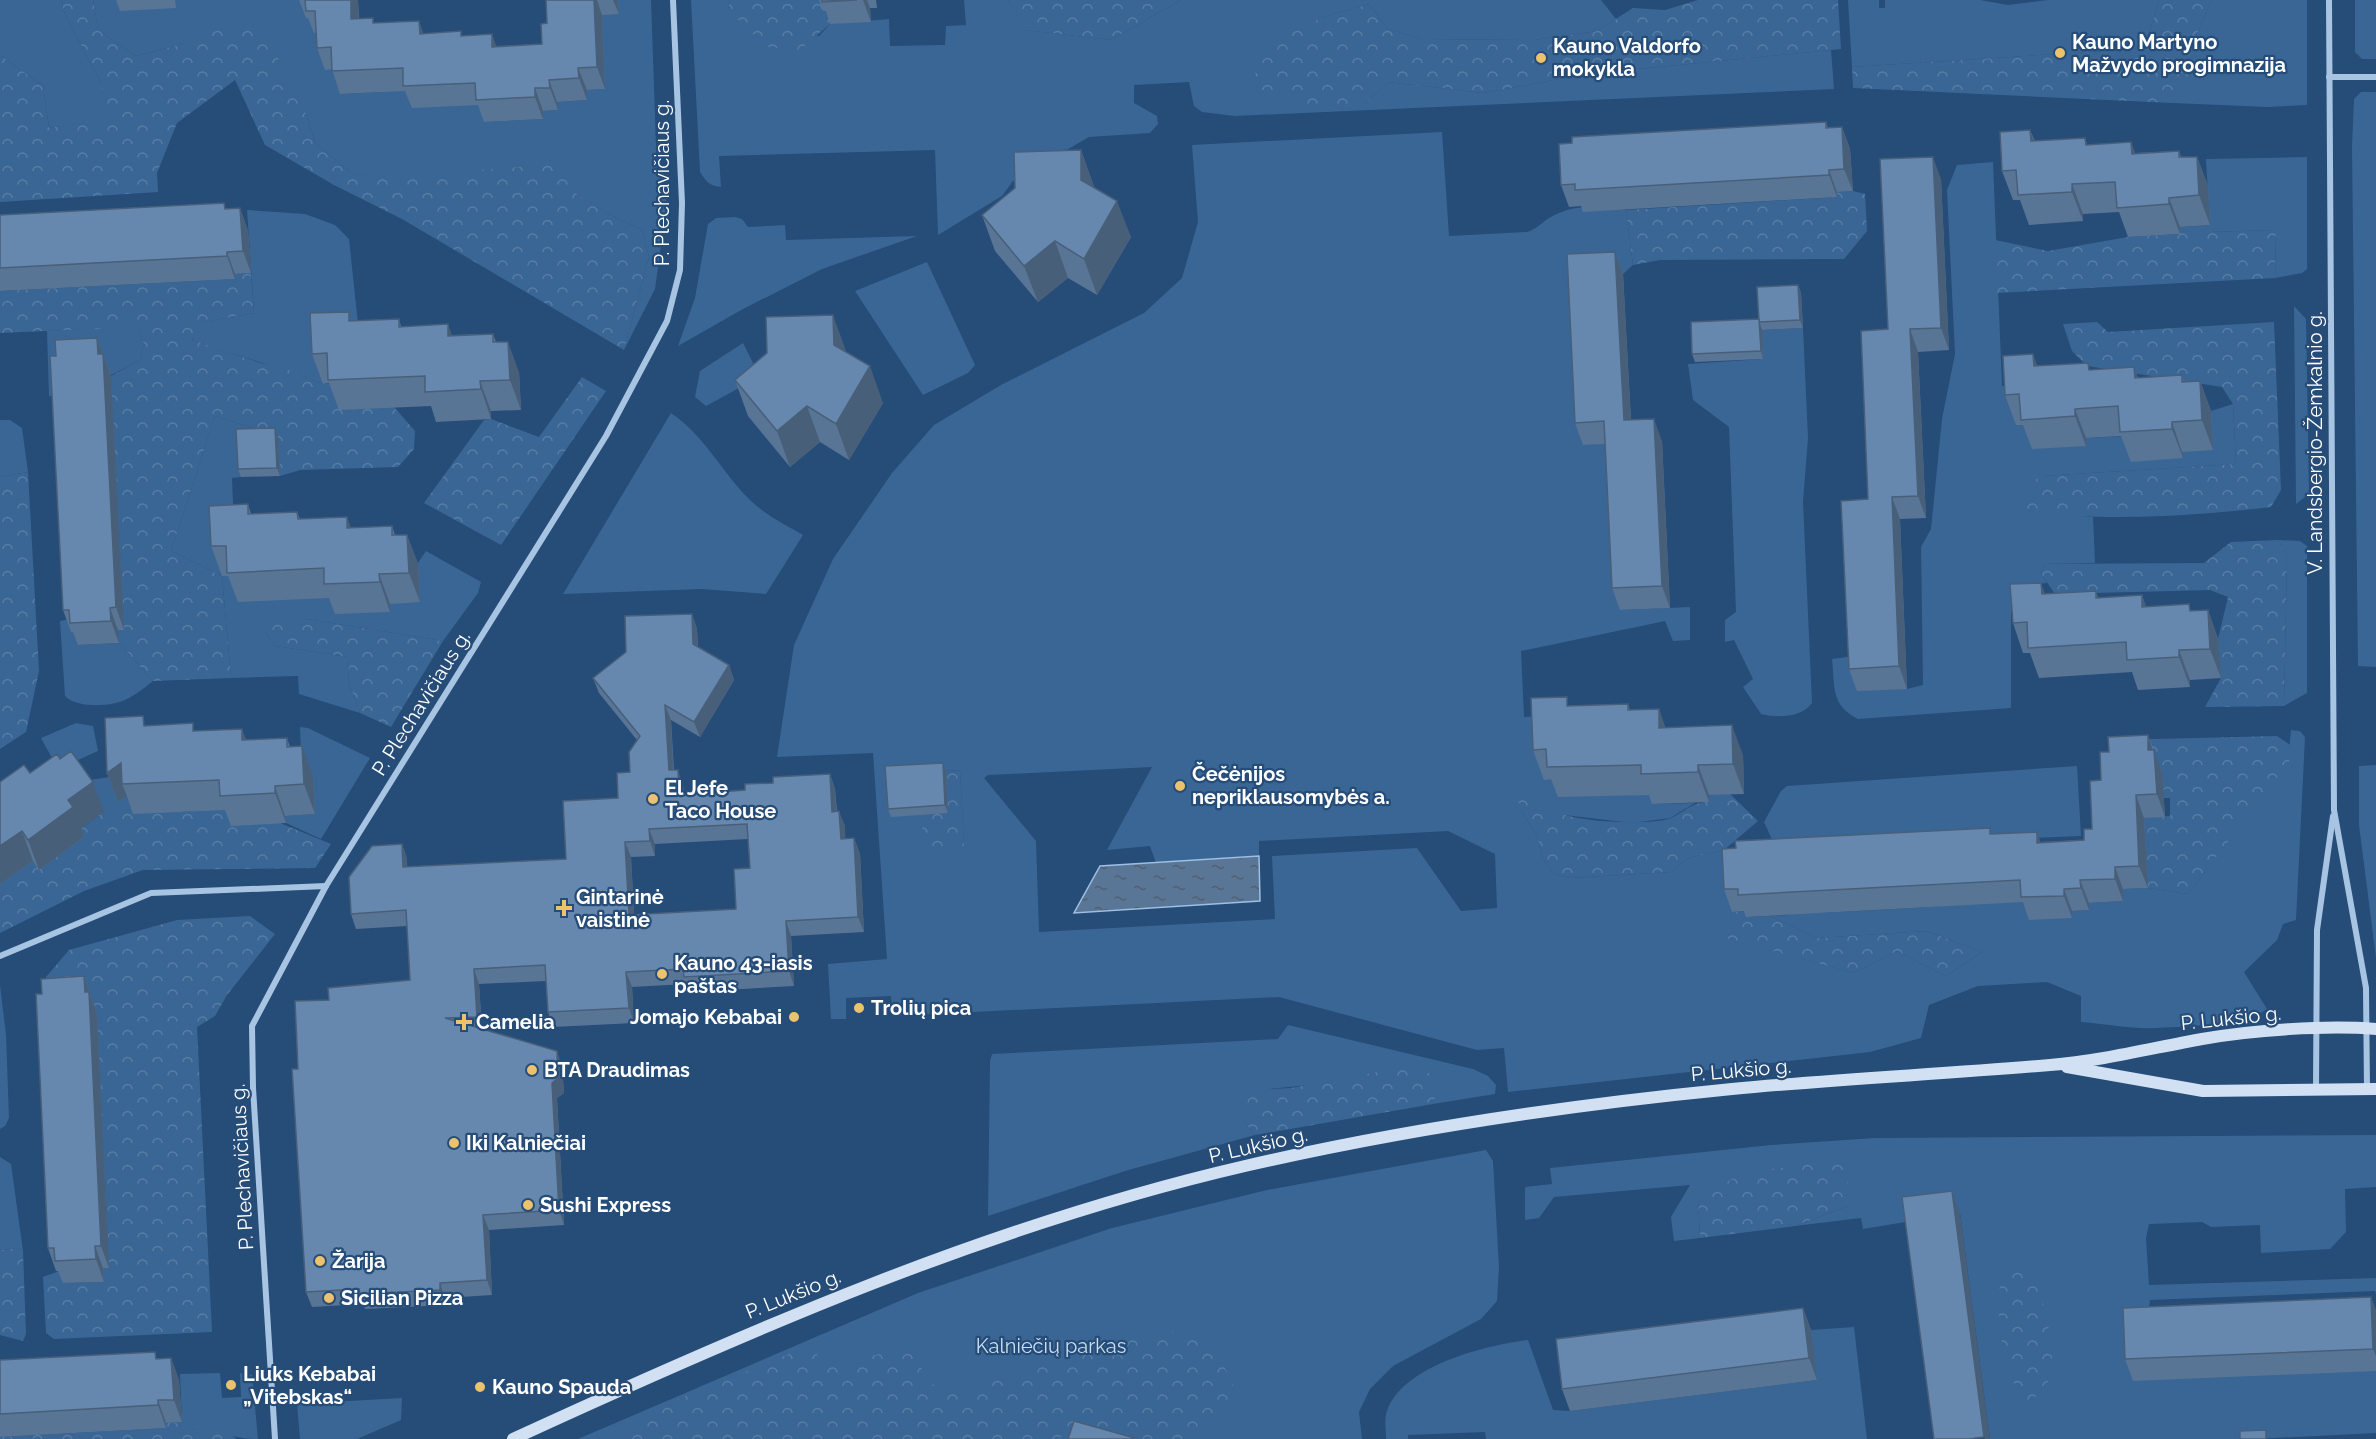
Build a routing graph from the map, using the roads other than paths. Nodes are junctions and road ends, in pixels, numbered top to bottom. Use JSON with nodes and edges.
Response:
{"nodes":[{"id":1,"x":673,"y":0,"type":"edge"},
{"id":2,"x":2329,"y":0,"type":"edge"},
{"id":3,"x":2329,"y":77,"type":"junction"},
{"id":4,"x":2376,"y":77,"type":"edge"},
{"id":5,"x":2334,"y":810,"type":"junction"},
{"id":6,"x":326,"y":886,"type":"junction"},
{"id":7,"x":0,"y":956,"type":"edge"},
{"id":8,"x":2315,"y":1029,"type":"junction"},
{"id":9,"x":2372,"y":1029,"type":"edge"},
{"id":10,"x":2056,"y":1065,"type":"junction"},
{"id":11,"x":2372,"y":1089,"type":"edge"},
{"id":12,"x":2316,"y":1090,"type":"junction"},
{"id":13,"x":275,"y":1439,"type":"edge"},
{"id":14,"x":513,"y":1439,"type":"edge"}],
"edges":[{"from":1,"to":6,"type":"street","name":"P. Plechavičiaus g."},
{"from":2,"to":3,"type":"street","name":"V. Landsbergio-Žemkalnio g."},
{"from":3,"to":4,"type":"street"},
{"from":3,"to":5,"type":"street","name":"V. Landsbergio-Žemkalnio g."},
{"from":5,"to":8,"type":"street","name":"V. Landsbergio-Žemkalnio g."},
{"from":5,"to":9,"type":"street","name":"V. Landsbergio-Žemkalnio g."},
{"from":6,"to":7,"type":"street"},
{"from":6,"to":13,"type":"street","name":"P. Plechavičiaus g."},
{"from":8,"to":9,"type":"main road","name":"P. Lukšio g."},
{"from":8,"to":10,"type":"main road","name":"P. Lukšio g."},
{"from":8,"to":12,"type":"street","name":"V. Landsbergio-Žemkalnio g."},
{"from":9,"to":11,"type":"street","name":"V. Landsbergio-Žemkalnio g."},
{"from":10,"to":12,"type":"main road","name":"P. Lukšio g."},
{"from":10,"to":14,"type":"main road","name":"P. Lukšio g."},
{"from":11,"to":12,"type":"main road","name":"P. Lukšio g."}]}
